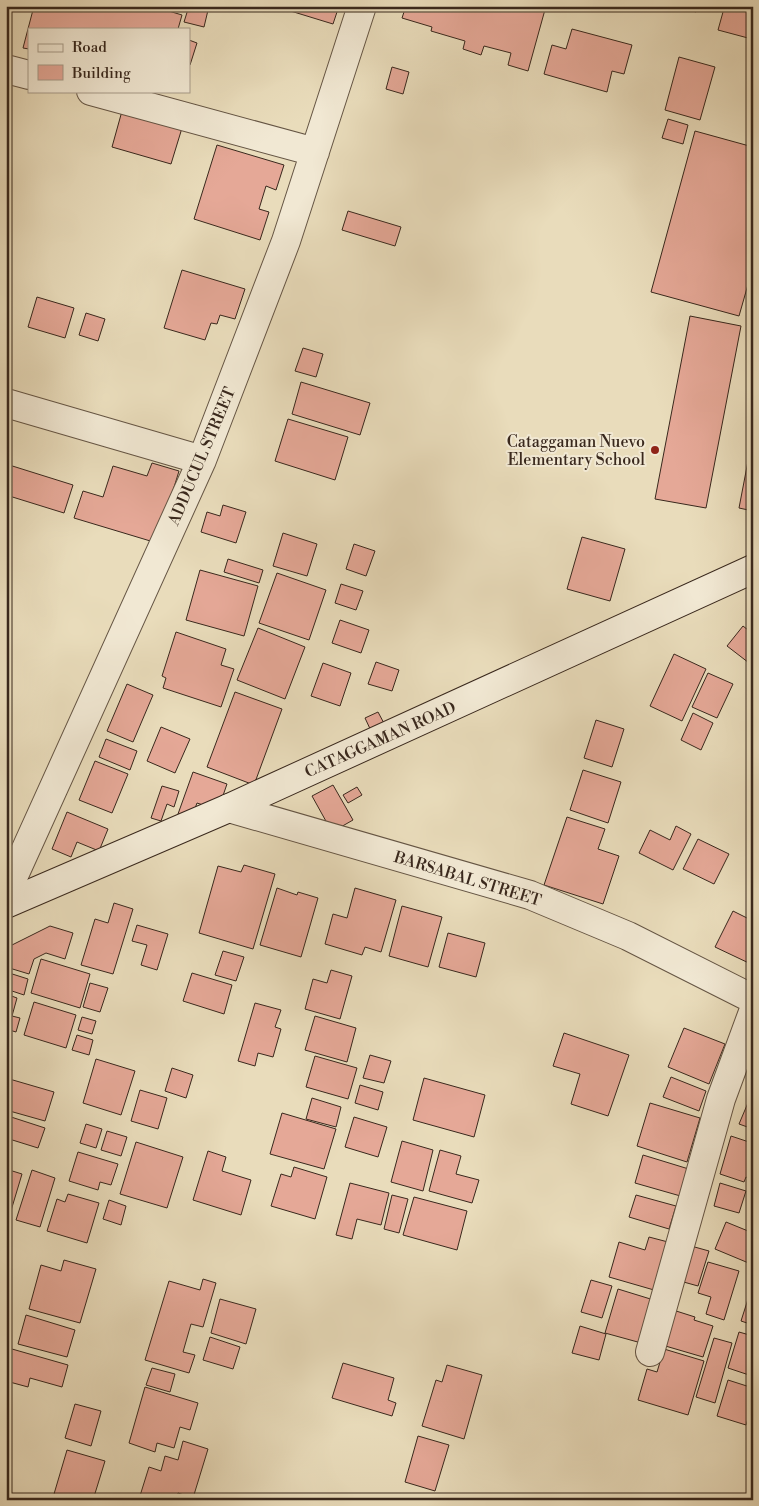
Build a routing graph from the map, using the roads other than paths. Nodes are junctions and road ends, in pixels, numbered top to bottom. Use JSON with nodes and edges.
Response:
{"nodes":[{"id":1,"x":362,"y":6,"type":"edge"},
{"id":2,"x":6,"y":69,"type":"edge"},
{"id":3,"x":28,"y":75,"type":"edge"},
{"id":4,"x":95,"y":92,"type":"edge"},
{"id":5,"x":315,"y":152,"type":"junction"},
{"id":6,"x":6,"y":402,"type":"edge"},
{"id":7,"x":202,"y":460,"type":"junction"},
{"id":8,"x":753,"y":569,"type":"edge"},
{"id":9,"x":229,"y":808,"type":"junction"},
{"id":10,"x":6,"y":893,"type":"edge"},
{"id":11,"x":6,"y":904,"type":"edge"},
{"id":12,"x":753,"y":999,"type":"edge"},
{"id":13,"x":753,"y":1012,"type":"edge"},
{"id":14,"x":650,"y":1352,"type":"dead end"}],
"edges":[{"from":1,"to":5,"type":"street","name":"ADDUCUL STREET"},
{"from":2,"to":3,"type":"street"},
{"from":4,"to":5,"type":"street"},
{"from":5,"to":7,"type":"street","name":"ADDUCUL STREET"},
{"from":6,"to":7,"type":"street"},
{"from":7,"to":10,"type":"street","name":"ADDUCUL STREET"},
{"from":8,"to":9,"type":"street","name":"CATAGGAMAN ROAD"},
{"from":9,"to":11,"type":"street","name":"CATAGGAMAN ROAD"},
{"from":9,"to":12,"type":"street","name":"BARSABAL STREET"},
{"from":13,"to":14,"type":"street"}]}
